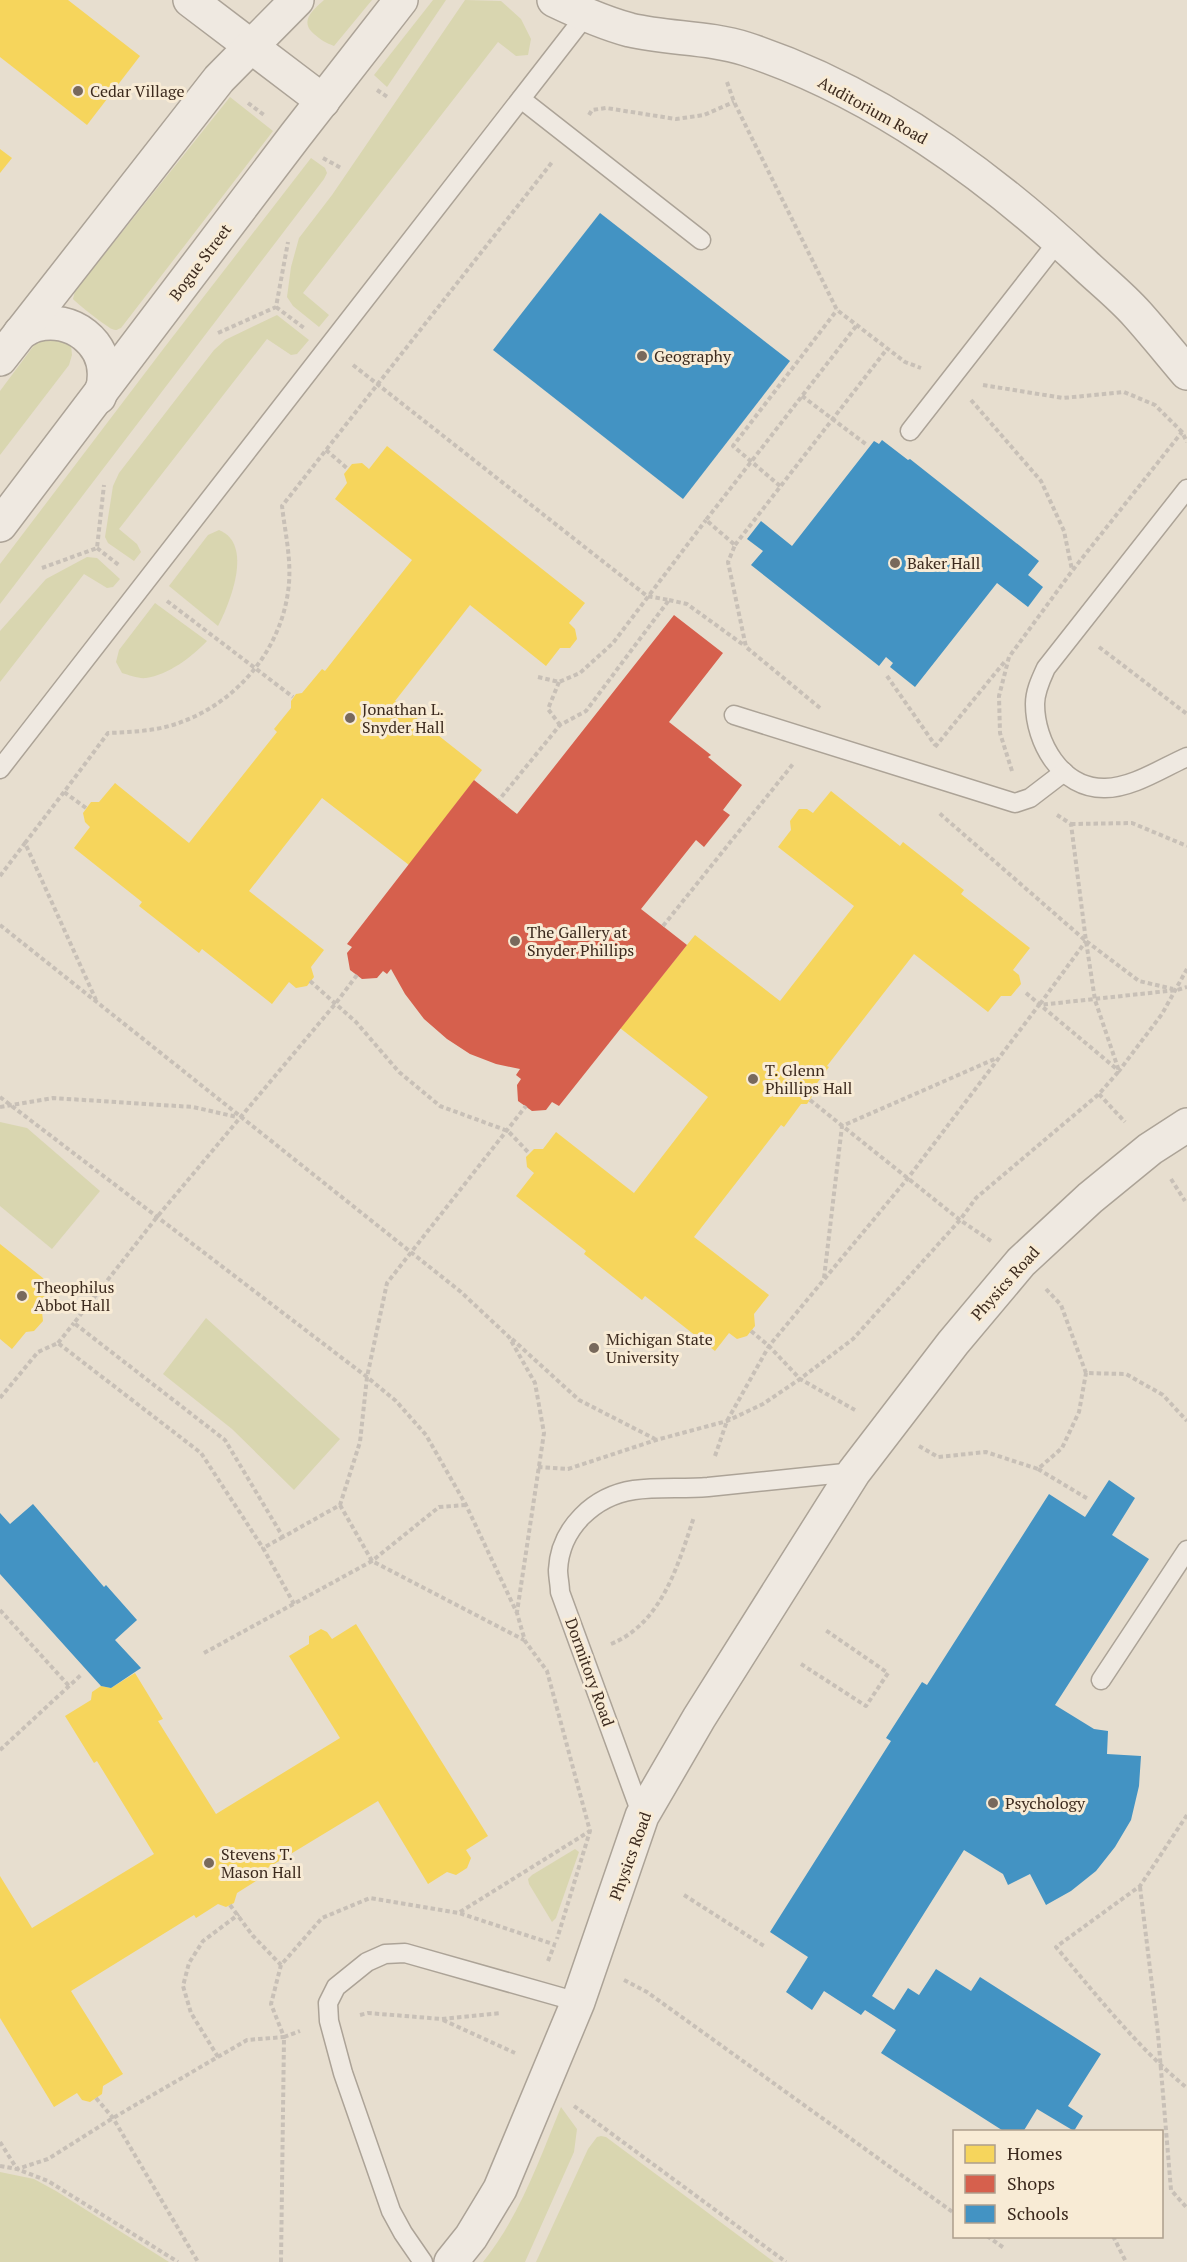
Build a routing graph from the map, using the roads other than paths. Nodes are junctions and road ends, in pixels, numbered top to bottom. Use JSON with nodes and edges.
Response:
{"nodes":[{"id":1,"x":190,"y":0,"type":"edge"},
{"id":2,"x":297,"y":0,"type":"edge"},
{"id":3,"x":401,"y":0,"type":"edge"},
{"id":4,"x":554,"y":0,"type":"edge"},
{"id":5,"x":586,"y":15,"type":"junction"},
{"id":6,"x":249,"y":46,"type":"junction"},
{"id":7,"x":521,"y":99,"type":"junction"},
{"id":8,"x":323,"y":101,"type":"junction"},
{"id":9,"x":701,"y":240,"type":"dead end"},
{"id":10,"x":1059,"y":240,"type":"junction"},
{"id":11,"x":20,"y":333,"type":"junction"},
{"id":12,"x":0,"y":358,"type":"edge"},
{"id":13,"x":1187,"y":373,"type":"edge"},
{"id":14,"x":99,"y":397,"type":"junction"},
{"id":15,"x":910,"y":431,"type":"dead end"},
{"id":16,"x":1187,"y":489,"type":"edge"},
{"id":17,"x":0,"y":525,"type":"edge"},
{"id":18,"x":734,"y":715,"type":"dead end"},
{"id":19,"x":1187,"y":757,"type":"edge"},
{"id":20,"x":0,"y":769,"type":"edge"},
{"id":21,"x":1064,"y":772,"type":"junction"},
{"id":22,"x":1187,"y":1125,"type":"edge"},
{"id":23,"x":854,"y":1472,"type":"junction"},
{"id":24,"x":1187,"y":1550,"type":"edge"},
{"id":25,"x":1101,"y":1680,"type":"dead end"},
{"id":26,"x":642,"y":1816,"type":"junction"},
{"id":27,"x":578,"y":2002,"type":"junction"},
{"id":28,"x":423,"y":2262,"type":"edge"},
{"id":29,"x":451,"y":2262,"type":"edge"}],
"edges":[{"from":1,"to":6,"type":"street"},
{"from":2,"to":6,"type":"street"},
{"from":3,"to":8,"type":"street","name":"Bogue Street"},
{"from":4,"to":5,"type":"street","name":"Auditorium Road"},
{"from":5,"to":7,"type":"lane"},
{"from":5,"to":10,"type":"street","name":"Auditorium Road"},
{"from":6,"to":8,"type":"street"},
{"from":6,"to":11,"type":"street"},
{"from":7,"to":9,"type":"lane"},
{"from":7,"to":20,"type":"lane"},
{"from":8,"to":14,"type":"street","name":"Bogue Street"},
{"from":10,"to":13,"type":"street","name":"Auditorium Road"},
{"from":10,"to":15,"type":"lane"},
{"from":11,"to":12,"type":"street"},
{"from":11,"to":14,"type":"street"},
{"from":14,"to":17,"type":"street","name":"Bogue Street"},
{"from":16,"to":21,"type":"lane"},
{"from":18,"to":21,"type":"lane"},
{"from":19,"to":21,"type":"lane"},
{"from":22,"to":23,"type":"street","name":"Physics Road"},
{"from":23,"to":26,"type":"street","name":"Physics Road"},
{"from":23,"to":26,"type":"lane","name":"Dormitory Road"},
{"from":24,"to":25,"type":"lane"},
{"from":26,"to":27,"type":"street","name":"Physics Road"},
{"from":27,"to":28,"type":"lane"},
{"from":27,"to":29,"type":"street","name":"Physics Road"}]}
